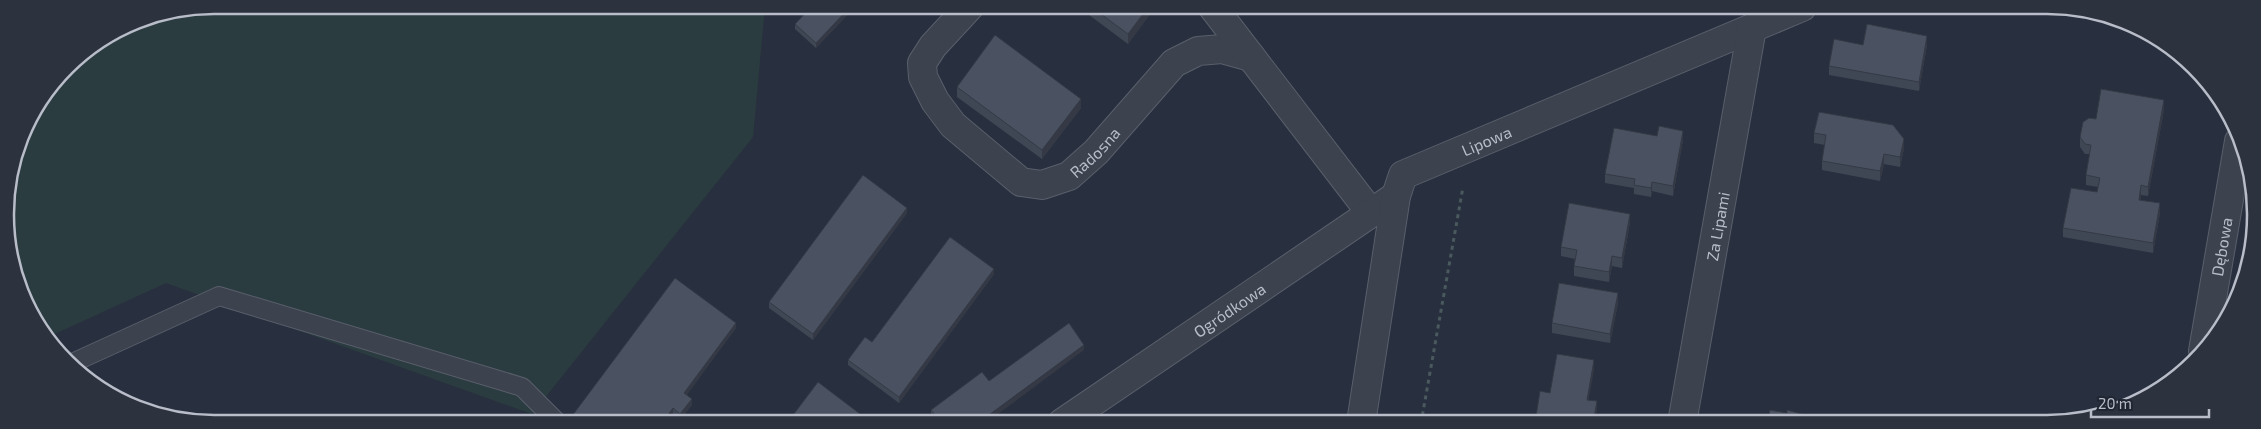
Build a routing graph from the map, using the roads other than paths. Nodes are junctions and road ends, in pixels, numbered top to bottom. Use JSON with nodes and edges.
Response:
{"nodes":[{"id":1,"x":963,"y":14,"type":"edge"},
{"id":2,"x":1218,"y":14,"type":"edge"},
{"id":3,"x":1784,"y":14,"type":"edge"},
{"id":4,"x":1752,"y":28,"type":"junction"},
{"id":5,"x":1251,"y":56,"type":"junction"},
{"id":6,"x":2237,"y":151,"type":"edge"},
{"id":7,"x":1396,"y":196,"type":"junction"},
{"id":8,"x":1371,"y":214,"type":"junction"},
{"id":9,"x":2205,"y":338,"type":"edge"},
{"id":10,"x":78,"y":361,"type":"edge"},
{"id":11,"x":550,"y":415,"type":"edge"},
{"id":12,"x":1074,"y":415,"type":"edge"},
{"id":13,"x":1361,"y":415,"type":"edge"},
{"id":14,"x":1683,"y":415,"type":"edge"}],
"edges":[{"from":1,"to":5,"type":"street","name":"Radosna"},
{"from":2,"to":5,"type":"street"},
{"from":3,"to":4,"type":"street","name":"Lipowa"},
{"from":4,"to":7,"type":"street","name":"Lipowa"},
{"from":4,"to":14,"type":"street","name":"Za Lipami"},
{"from":5,"to":8,"type":"street"},
{"from":6,"to":9,"type":"street","name":"Dębowa"},
{"from":7,"to":8,"type":"street","name":"Ogródkowa"},
{"from":7,"to":13,"type":"street","name":"Lipowa"},
{"from":8,"to":12,"type":"street","name":"Ogródkowa"},
{"from":10,"to":11,"type":"lane"}]}
